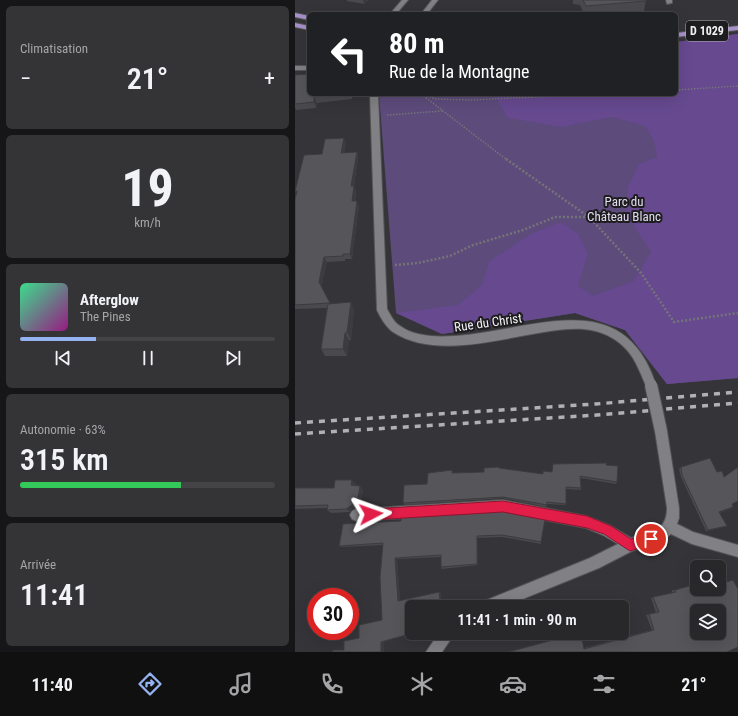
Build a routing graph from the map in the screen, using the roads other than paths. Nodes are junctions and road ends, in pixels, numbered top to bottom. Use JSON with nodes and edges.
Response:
{"nodes":[{"id":1,"x":405,"y":0,"type":"edge"},
{"id":2,"x":435,"y":0,"type":"edge"},
{"id":3,"x":395,"y":12,"type":"edge"},
{"id":4,"x":426,"y":12,"type":"edge"},
{"id":5,"x":295,"y":15,"type":"edge"},
{"id":6,"x":307,"y":18,"type":"edge"},
{"id":7,"x":295,"y":25,"type":"edge"},
{"id":8,"x":307,"y":28,"type":"edge"},
{"id":9,"x":738,"y":28,"type":"edge"},
{"id":10,"x":678,"y":35,"type":"edge"},
{"id":11,"x":295,"y":68,"type":"edge"},
{"id":12,"x":307,"y":68,"type":"edge"},
{"id":13,"x":374,"y":96,"type":"edge"},
{"id":14,"x":356,"y":515,"type":"dead end"},
{"id":15,"x":669,"y":527,"type":"junction"},
{"id":16,"x":630,"y":545,"type":"junction"},
{"id":17,"x":738,"y":551,"type":"edge"},
{"id":18,"x":504,"y":600,"type":"edge"},
{"id":19,"x":442,"y":640,"type":"edge"},
{"id":20,"x":433,"y":652,"type":"edge"}],
"edges":[{"from":1,"to":3,"type":"street"},
{"from":2,"to":4,"type":"street"},
{"from":5,"to":6,"type":"main road"},
{"from":7,"to":8,"type":"main road"},
{"from":9,"to":10,"type":"main road","number":"D 1029"},
{"from":11,"to":12,"type":"street"},
{"from":13,"to":15,"type":"street","name":"Rue du Christ","bridge":true},
{"from":14,"to":16,"type":"street"},
{"from":15,"to":16,"type":"street"},
{"from":15,"to":17,"type":"street"},
{"from":16,"to":18,"type":"street"},
{"from":19,"to":20,"type":"street"}]}
